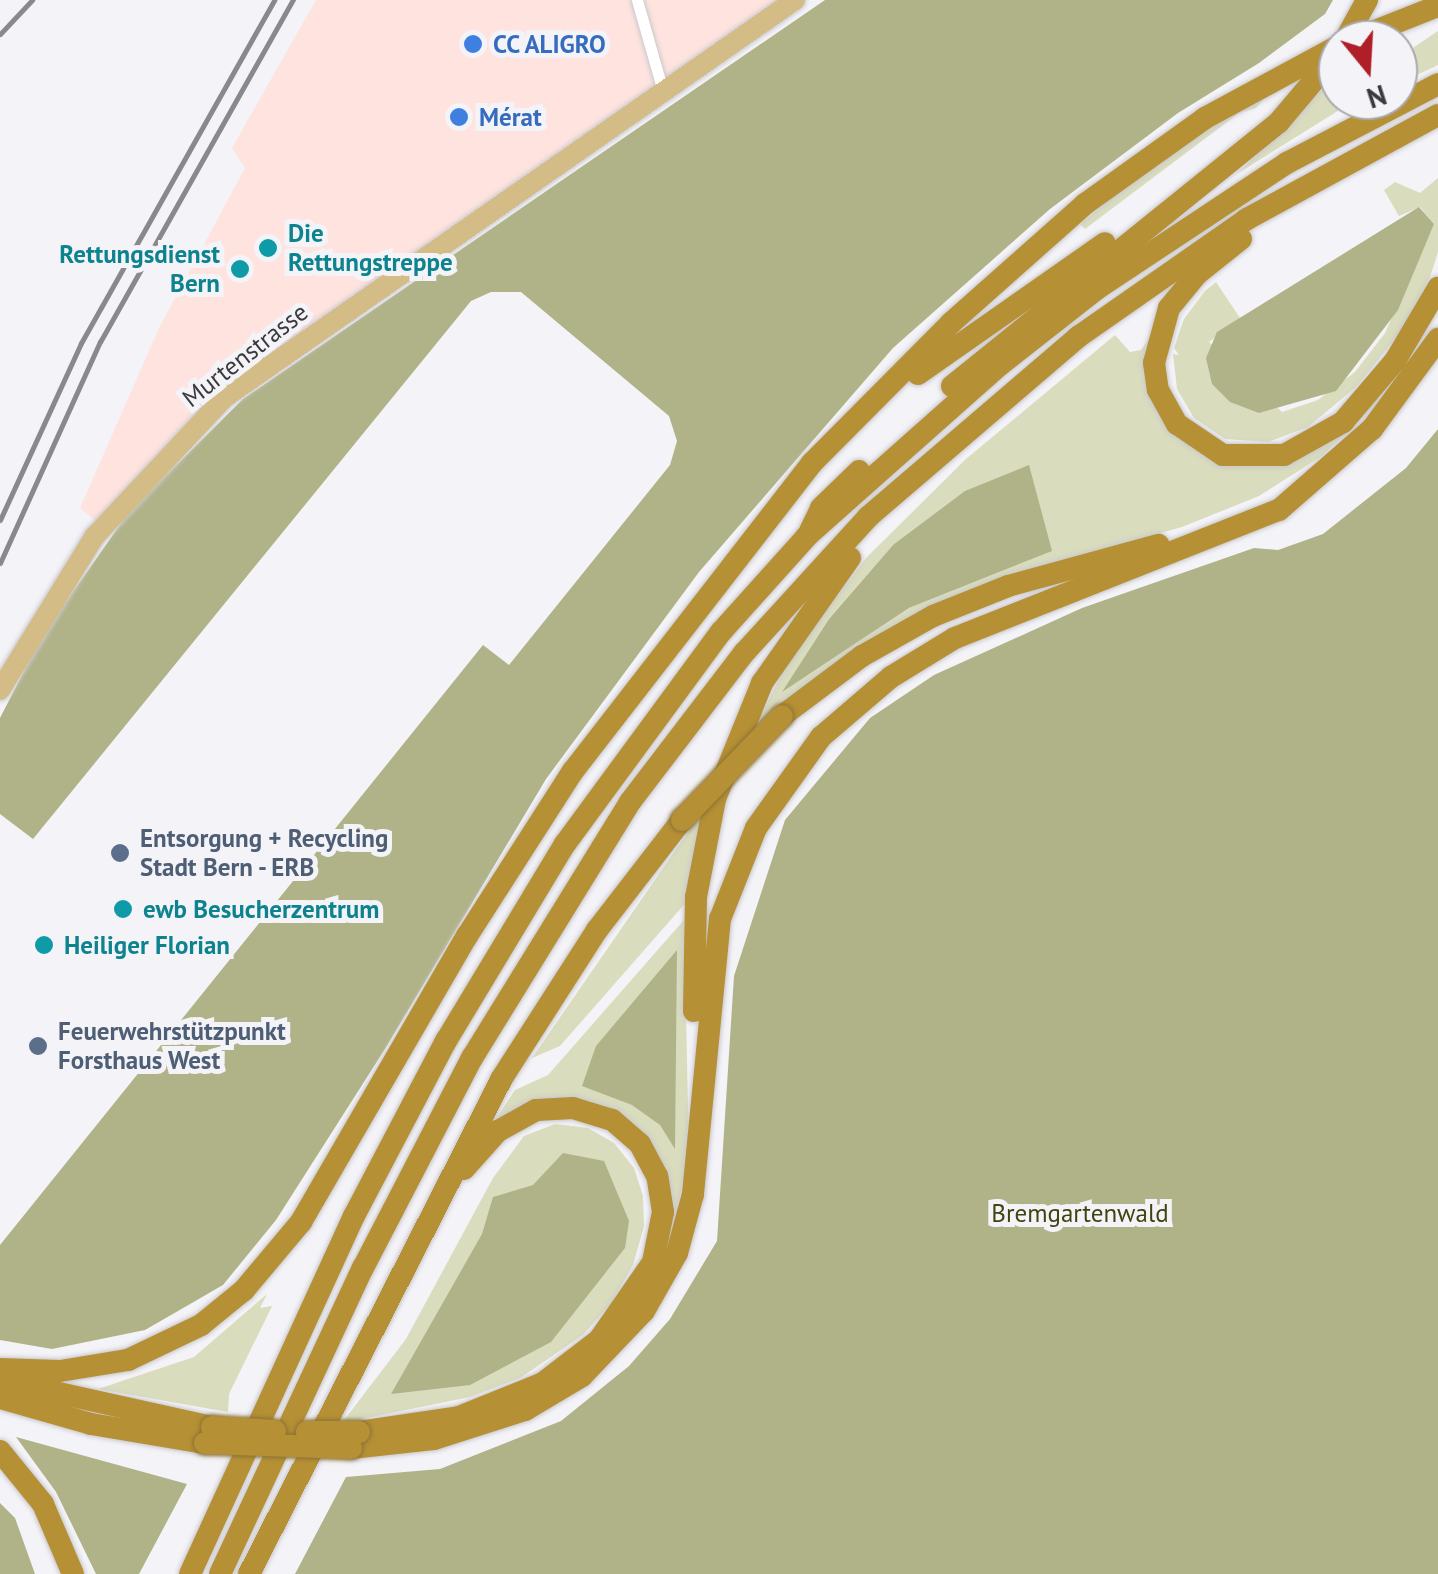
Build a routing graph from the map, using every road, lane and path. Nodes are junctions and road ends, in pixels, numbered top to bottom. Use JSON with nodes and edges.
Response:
{"nodes":[{"id":1,"x":638,"y":0,"type":"edge"},
{"id":2,"x":795,"y":0,"type":"edge"},
{"id":3,"x":1438,"y":6,"type":"edge"},
{"id":4,"x":1401,"y":20,"type":"edge"},
{"id":5,"x":1318,"y":59,"type":"edge"},
{"id":6,"x":1318,"y":76,"type":"edge"},
{"id":7,"x":1438,"y":84,"type":"edge"},
{"id":8,"x":664,"y":91,"type":"junction"},
{"id":9,"x":1438,"y":114,"type":"edge"},
{"id":10,"x":1360,"y":155,"type":"junction"},
{"id":11,"x":1179,"y":202,"type":"junction"},
{"id":12,"x":1438,"y":288,"type":"edge"},
{"id":13,"x":1438,"y":339,"type":"edge"},
{"id":14,"x":956,"y":440,"type":"junction"},
{"id":15,"x":1316,"y":477,"type":"junction"},
{"id":16,"x":807,"y":536,"type":"junction"},
{"id":17,"x":739,"y":552,"type":"junction"},
{"id":18,"x":0,"y":690,"type":"edge"},
{"id":19,"x":698,"y":1166,"type":"junction"},
{"id":20,"x":412,"y":1246,"type":"junction"},
{"id":21,"x":0,"y":1369,"type":"edge"},
{"id":22,"x":0,"y":1380,"type":"edge"},
{"id":23,"x":0,"y":1398,"type":"edge"},
{"id":24,"x":209,"y":1435,"type":"junction"},
{"id":25,"x":355,"y":1440,"type":"junction"},
{"id":26,"x":0,"y":1451,"type":"edge"},
{"id":27,"x":73,"y":1574,"type":"edge"},
{"id":28,"x":190,"y":1574,"type":"edge"},
{"id":29,"x":220,"y":1574,"type":"edge"},
{"id":30,"x":249,"y":1574,"type":"edge"}],
"edges":[{"from":1,"to":8,"type":"street"},
{"from":2,"to":8,"type":"main road","name":"Murtenstrasse"},
{"from":3,"to":4,"type":"highway"},
{"from":5,"to":17,"type":"highway"},
{"from":6,"to":11,"type":"highway"},
{"from":7,"to":16,"type":"highway"},
{"from":8,"to":18,"type":"main road","name":"Murtenstrasse"},
{"from":9,"to":10,"type":"highway"},
{"from":10,"to":12,"type":"highway"},
{"from":10,"to":14,"type":"highway"},
{"from":11,"to":16,"type":"highway"},
{"from":11,"to":17,"type":"highway"},
{"from":13,"to":15,"type":"highway"},
{"from":14,"to":19,"type":"highway"},
{"from":14,"to":29,"type":"highway"},
{"from":15,"to":19,"type":"highway"},
{"from":15,"to":20,"type":"highway","bridge":true},
{"from":16,"to":28,"type":"highway"},
{"from":17,"to":21,"type":"highway"},
{"from":19,"to":25,"type":"highway"},
{"from":20,"to":25,"type":"highway"},
{"from":20,"to":30,"type":"highway"},
{"from":22,"to":24,"type":"highway"},
{"from":23,"to":24,"type":"highway"},
{"from":24,"to":25,"type":"highway","bridge":true},
{"from":26,"to":27,"type":"highway"}]}
